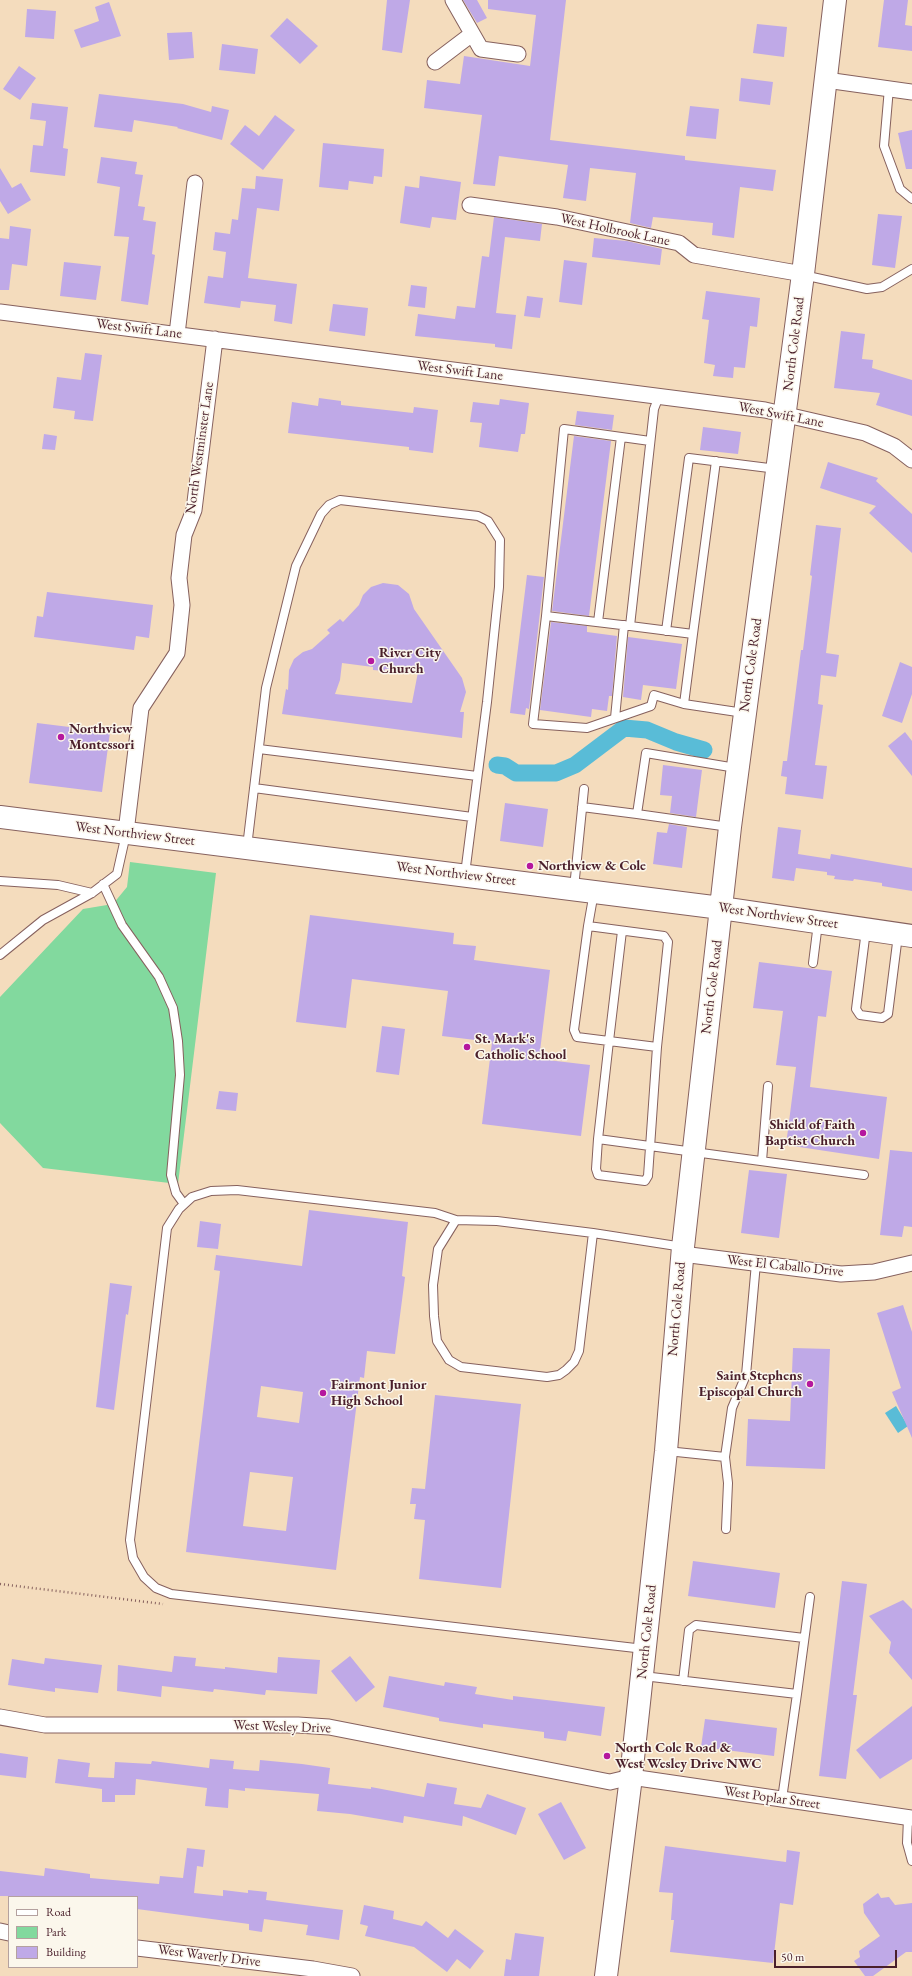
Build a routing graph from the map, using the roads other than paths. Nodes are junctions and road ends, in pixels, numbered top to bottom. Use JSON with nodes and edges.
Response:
{"nodes":[{"id":1,"x":453,"y":0,"type":"edge"},
{"id":2,"x":835,"y":0,"type":"edge"},
{"id":3,"x":472,"y":34,"type":"junction"},
{"id":4,"x":518,"y":54,"type":"dead end"},
{"id":5,"x":435,"y":62,"type":"dead end"},
{"id":6,"x":826,"y":80,"type":"junction"},
{"id":7,"x":889,"y":88,"type":"junction"},
{"id":8,"x":912,"y":92,"type":"edge"},
{"id":9,"x":195,"y":183,"type":"dead end"},
{"id":10,"x":912,"y":199,"type":"edge"},
{"id":11,"x":470,"y":205,"type":"dead end"},
{"id":12,"x":912,"y":269,"type":"edge"},
{"id":13,"x":803,"y":274,"type":"junction"},
{"id":14,"x":0,"y":312,"type":"edge"},
{"id":15,"x":177,"y":334,"type":"junction"},
{"id":16,"x":215,"y":339,"type":"junction"},
{"id":17,"x":659,"y":396,"type":"junction"},
{"id":18,"x":784,"y":415,"type":"junction"},
{"id":19,"x":621,"y":437,"type":"junction"},
{"id":20,"x":650,"y":441,"type":"junction"},
{"id":21,"x":912,"y":460,"type":"edge"},
{"id":22,"x":716,"y":461,"type":"junction"},
{"id":23,"x":777,"y":469,"type":"junction"},
{"id":24,"x":546,"y":616,"type":"junction"},
{"id":25,"x":598,"y":622,"type":"junction"},
{"id":26,"x":627,"y":626,"type":"junction"},
{"id":27,"x":666,"y":631,"type":"junction"},
{"id":28,"x":693,"y":634,"type":"junction"},
{"id":29,"x":684,"y":704,"type":"junction"},
{"id":30,"x":744,"y":714,"type":"junction"},
{"id":31,"x":614,"y":718,"type":"junction"},
{"id":32,"x":259,"y":749,"type":"junction"},
{"id":33,"x":737,"y":768,"type":"junction"},
{"id":34,"x":477,"y":776,"type":"junction"},
{"id":35,"x":254,"y":788,"type":"junction"},
{"id":36,"x":584,"y":789,"type":"dead end"},
{"id":37,"x":582,"y":807,"type":"junction"},
{"id":38,"x":637,"y":814,"type":"junction"},
{"id":39,"x":0,"y":817,"type":"edge"},
{"id":40,"x":472,"y":817,"type":"junction"},
{"id":41,"x":730,"y":827,"type":"junction"},
{"id":42,"x":126,"y":832,"type":"junction"},
{"id":43,"x":247,"y":848,"type":"junction"},
{"id":44,"x":465,"y":875,"type":"junction"},
{"id":45,"x":0,"y":881,"type":"edge"},
{"id":46,"x":103,"y":884,"type":"junction"},
{"id":47,"x":584,"y":890,"type":"junction"},
{"id":48,"x":92,"y":893,"type":"junction"},
{"id":49,"x":721,"y":908,"type":"junction"},
{"id":50,"x":818,"y":922,"type":"junction"},
{"id":51,"x":588,"y":926,"type":"junction"},
{"id":52,"x":866,"y":929,"type":"junction"},
{"id":53,"x":622,"y":931,"type":"junction"},
{"id":54,"x":905,"y":935,"type":"edge"},
{"id":55,"x":0,"y":955,"type":"edge"},
{"id":56,"x":813,"y":963,"type":"dead end"},
{"id":57,"x":609,"y":1041,"type":"junction"},
{"id":58,"x":657,"y":1047,"type":"junction"},
{"id":59,"x":768,"y":1086,"type":"dead end"},
{"id":60,"x":598,"y":1139,"type":"junction"},
{"id":61,"x":650,"y":1146,"type":"junction"},
{"id":62,"x":693,"y":1150,"type":"junction"},
{"id":63,"x":762,"y":1161,"type":"junction"},
{"id":64,"x":864,"y":1174,"type":"dead end"},
{"id":65,"x":184,"y":1204,"type":"junction"},
{"id":66,"x":456,"y":1220,"type":"junction"},
{"id":67,"x":593,"y":1233,"type":"junction"},
{"id":68,"x":682,"y":1251,"type":"junction"},
{"id":69,"x":756,"y":1263,"type":"junction"},
{"id":70,"x":912,"y":1263,"type":"edge"},
{"id":71,"x":666,"y":1451,"type":"junction"},
{"id":72,"x":725,"y":1457,"type":"junction"},
{"id":73,"x":726,"y":1529,"type":"dead end"},
{"id":74,"x":810,"y":1597,"type":"dead end"},
{"id":75,"x":804,"y":1638,"type":"junction"},
{"id":76,"x":645,"y":1649,"type":"junction"},
{"id":77,"x":642,"y":1676,"type":"junction"},
{"id":78,"x":683,"y":1681,"type":"junction"},
{"id":79,"x":797,"y":1694,"type":"junction"},
{"id":80,"x":0,"y":1717,"type":"edge"},
{"id":81,"x":632,"y":1777,"type":"junction"},
{"id":82,"x":782,"y":1799,"type":"junction"},
{"id":83,"x":910,"y":1818,"type":"edge"},
{"id":84,"x":912,"y":1861,"type":"edge"},
{"id":85,"x":138,"y":1948,"type":"edge"},
{"id":86,"x":313,"y":1972,"type":"edge"},
{"id":87,"x":352,"y":1976,"type":"edge"},
{"id":88,"x":606,"y":1976,"type":"edge"}],
"edges":[{"from":1,"to":3,"type":"street"},
{"from":2,"to":6,"type":"main road","name":"North Cole Road"},
{"from":3,"to":4,"type":"street"},
{"from":3,"to":5,"type":"street"},
{"from":6,"to":7,"type":"street"},
{"from":6,"to":13,"type":"main road","name":"North Cole Road"},
{"from":7,"to":8,"type":"street"},
{"from":7,"to":10,"type":"lane"},
{"from":9,"to":15,"type":"street"},
{"from":11,"to":13,"type":"street","name":"West Holbrook Lane"},
{"from":12,"to":13,"type":"lane"},
{"from":13,"to":18,"type":"main road","name":"North Cole Road"},
{"from":14,"to":15,"type":"street","name":"West Swift Lane"},
{"from":15,"to":16,"type":"street","name":"West Swift Lane"},
{"from":16,"to":17,"type":"street","name":"West Swift Lane"},
{"from":16,"to":42,"type":"street","name":"North Westminster Lane"},
{"from":17,"to":18,"type":"street","name":"West Swift Lane"},
{"from":17,"to":20,"type":"lane"},
{"from":18,"to":21,"type":"street","name":"West Swift Lane"},
{"from":18,"to":23,"type":"main road","name":"North Cole Road"},
{"from":19,"to":20,"type":"lane"},
{"from":19,"to":24,"type":"lane"},
{"from":19,"to":25,"type":"lane"},
{"from":20,"to":26,"type":"lane"},
{"from":22,"to":23,"type":"lane"},
{"from":22,"to":27,"type":"lane"},
{"from":22,"to":28,"type":"lane"},
{"from":23,"to":30,"type":"main road","name":"North Cole Road"},
{"from":24,"to":25,"type":"lane"},
{"from":24,"to":31,"type":"lane"},
{"from":25,"to":26,"type":"lane"},
{"from":26,"to":27,"type":"lane"},
{"from":26,"to":31,"type":"lane"},
{"from":27,"to":28,"type":"lane"},
{"from":28,"to":29,"type":"lane"},
{"from":29,"to":30,"type":"lane"},
{"from":29,"to":31,"type":"lane"},
{"from":30,"to":33,"type":"main road","name":"North Cole Road"},
{"from":32,"to":34,"type":"lane"},
{"from":32,"to":34,"type":"lane"},
{"from":32,"to":35,"type":"lane"},
{"from":33,"to":38,"type":"lane"},
{"from":33,"to":41,"type":"main road","name":"North Cole Road"},
{"from":34,"to":40,"type":"lane"},
{"from":35,"to":40,"type":"lane"},
{"from":35,"to":43,"type":"lane"},
{"from":36,"to":37,"type":"lane"},
{"from":37,"to":38,"type":"lane"},
{"from":37,"to":47,"type":"lane"},
{"from":38,"to":41,"type":"lane"},
{"from":39,"to":42,"type":"main road","name":"West Northview Street"},
{"from":40,"to":44,"type":"lane"},
{"from":41,"to":49,"type":"main road","name":"North Cole Road"},
{"from":42,"to":43,"type":"main road","name":"West Northview Street"},
{"from":42,"to":46,"type":"lane"},
{"from":43,"to":44,"type":"main road","name":"West Northview Street"},
{"from":44,"to":47,"type":"main road","name":"West Northview Street"},
{"from":45,"to":48,"type":"lane"},
{"from":46,"to":48,"type":"lane"},
{"from":46,"to":65,"type":"lane"},
{"from":47,"to":49,"type":"main road","name":"West Northview Street"},
{"from":47,"to":51,"type":"lane"},
{"from":48,"to":55,"type":"lane"},
{"from":49,"to":50,"type":"main road","name":"West Northview Street"},
{"from":49,"to":62,"type":"main road","name":"North Cole Road"},
{"from":50,"to":52,"type":"main road","name":"West Northview Street"},
{"from":50,"to":56,"type":"lane"},
{"from":51,"to":53,"type":"lane"},
{"from":51,"to":57,"type":"lane"},
{"from":52,"to":54,"type":"main road","name":"West Northview Street"},
{"from":52,"to":54,"type":"lane"},
{"from":53,"to":57,"type":"lane"},
{"from":53,"to":58,"type":"lane"},
{"from":57,"to":58,"type":"lane"},
{"from":57,"to":60,"type":"lane"},
{"from":58,"to":61,"type":"lane"},
{"from":59,"to":63,"type":"lane"},
{"from":60,"to":61,"type":"lane"},
{"from":60,"to":61,"type":"lane"},
{"from":61,"to":62,"type":"lane"},
{"from":62,"to":63,"type":"lane"},
{"from":62,"to":68,"type":"main road","name":"North Cole Road"},
{"from":63,"to":64,"type":"lane"},
{"from":65,"to":66,"type":"lane"},
{"from":65,"to":76,"type":"lane"},
{"from":66,"to":67,"type":"lane"},
{"from":66,"to":67,"type":"lane"},
{"from":67,"to":68,"type":"lane"},
{"from":68,"to":69,"type":"street","name":"West El Caballo Drive"},
{"from":68,"to":71,"type":"main road","name":"North Cole Road"},
{"from":69,"to":70,"type":"street","name":"West El Caballo Drive"},
{"from":69,"to":72,"type":"lane"},
{"from":71,"to":72,"type":"lane"},
{"from":71,"to":76,"type":"main road","name":"North Cole Road"},
{"from":72,"to":73,"type":"lane"},
{"from":74,"to":75,"type":"lane"},
{"from":75,"to":78,"type":"lane"},
{"from":75,"to":79,"type":"lane"},
{"from":76,"to":77,"type":"main road","name":"North Cole Road"},
{"from":77,"to":78,"type":"lane"},
{"from":77,"to":81,"type":"main road","name":"North Cole Road"},
{"from":78,"to":79,"type":"lane"},
{"from":79,"to":82,"type":"lane"},
{"from":80,"to":81,"type":"street","name":"West Wesley Drive"},
{"from":81,"to":82,"type":"street","name":"West Poplar Street"},
{"from":81,"to":88,"type":"main road","name":"North Cole Road"},
{"from":82,"to":83,"type":"street","name":"West Poplar Street"},
{"from":83,"to":84,"type":"lane"},
{"from":85,"to":86,"type":"street","name":"West Waverly Drive"},
{"from":86,"to":87,"type":"street","name":"West Waverly Drive"}]}
